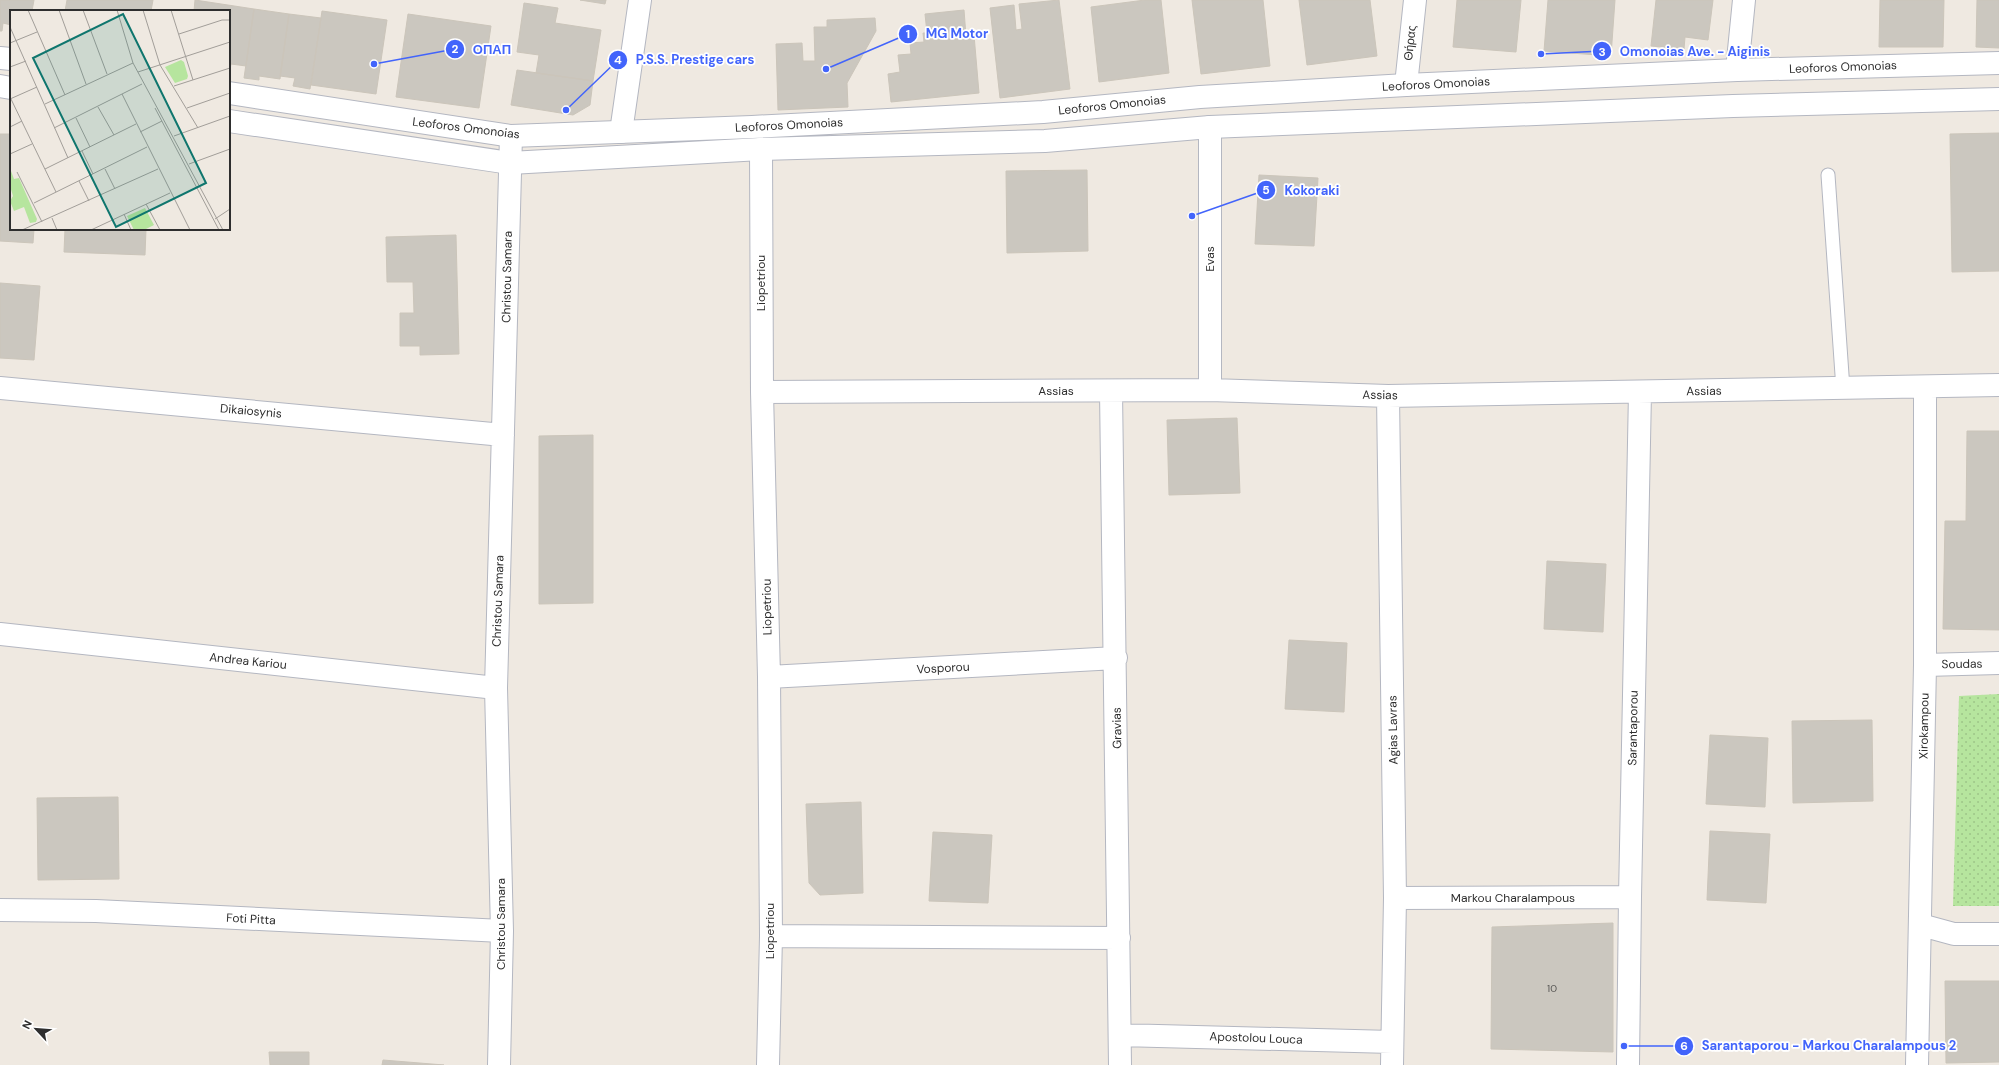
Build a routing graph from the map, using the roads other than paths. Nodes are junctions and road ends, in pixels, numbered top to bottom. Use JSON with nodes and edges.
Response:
{"nodes":[{"id":1,"x":640,"y":0,"type":"edge"},
{"id":2,"x":1415,"y":0,"type":"edge"},
{"id":3,"x":1744,"y":0,"type":"edge"},
{"id":4,"x":0,"y":58,"type":"edge"},
{"id":5,"x":10,"y":60,"type":"edge"},
{"id":6,"x":1999,"y":63,"type":"edge"},
{"id":7,"x":1737,"y":70,"type":"junction"},
{"id":8,"x":1406,"y":85,"type":"junction"},
{"id":9,"x":0,"y":86,"type":"edge"},
{"id":10,"x":10,"y":88,"type":"edge"},
{"id":11,"x":230,"y":93,"type":"edge"},
{"id":12,"x":1999,"y":99,"type":"edge"},
{"id":13,"x":230,"y":121,"type":"edge"},
{"id":14,"x":1210,"y":128,"type":"junction"},
{"id":15,"x":621,"y":132,"type":"junction"},
{"id":16,"x":511,"y":136,"type":"junction"},
{"id":17,"x":761,"y":149,"type":"junction"},
{"id":18,"x":510,"y":163,"type":"junction"},
{"id":19,"x":1828,"y":175,"type":"dead end"},
{"id":20,"x":1999,"y":385,"type":"edge"},
{"id":21,"x":1925,"y":387,"type":"junction"},
{"id":22,"x":0,"y":388,"type":"edge"},
{"id":23,"x":1843,"y":389,"type":"junction"},
{"id":24,"x":1210,"y":390,"type":"junction"},
{"id":25,"x":1111,"y":391,"type":"junction"},
{"id":26,"x":762,"y":392,"type":"junction"},
{"id":27,"x":1640,"y":392,"type":"junction"},
{"id":28,"x":1388,"y":396,"type":"junction"},
{"id":29,"x":503,"y":434,"type":"junction"},
{"id":30,"x":0,"y":634,"type":"edge"},
{"id":31,"x":1116,"y":658,"type":"junction"},
{"id":32,"x":1999,"y":664,"type":"edge"},
{"id":33,"x":1925,"y":665,"type":"junction"},
{"id":34,"x":769,"y":678,"type":"junction"},
{"id":35,"x":496,"y":688,"type":"junction"},
{"id":36,"x":1630,"y":897,"type":"junction"},
{"id":37,"x":1395,"y":898,"type":"junction"},
{"id":38,"x":0,"y":910,"type":"edge"},
{"id":39,"x":1921,"y":925,"type":"junction"},
{"id":40,"x":502,"y":930,"type":"junction"},
{"id":41,"x":1999,"y":934,"type":"edge"},
{"id":42,"x":771,"y":936,"type":"junction"},
{"id":43,"x":1119,"y":938,"type":"junction"},
{"id":44,"x":1120,"y":1035,"type":"junction"},
{"id":45,"x":1392,"y":1042,"type":"junction"},
{"id":46,"x":499,"y":1065,"type":"edge"},
{"id":47,"x":768,"y":1065,"type":"edge"},
{"id":48,"x":1120,"y":1065,"type":"edge"},
{"id":49,"x":1392,"y":1065,"type":"edge"},
{"id":50,"x":1628,"y":1065,"type":"edge"},
{"id":51,"x":1917,"y":1065,"type":"edge"}],
"edges":[{"from":1,"to":15,"type":"street"},
{"from":2,"to":8,"type":"street","name":"Θήρας"},
{"from":3,"to":7,"type":"street"},
{"from":4,"to":5,"type":"street"},
{"from":6,"to":7,"type":"street","name":"Leoforos Omonoias"},
{"from":7,"to":8,"type":"street","name":"Leoforos Omonoias"},
{"from":8,"to":15,"type":"street","name":"Leoforos Omonoias"},
{"from":9,"to":10,"type":"street"},
{"from":11,"to":16,"type":"street","name":"Leoforos Omonoias"},
{"from":12,"to":14,"type":"street","name":"Leoforos Omonoias"},
{"from":13,"to":18,"type":"street","name":"Leoforos Omonoias"},
{"from":14,"to":17,"type":"street","name":"Leoforos Omonoias"},
{"from":14,"to":24,"type":"street","name":"Evas"},
{"from":15,"to":16,"type":"street","name":"Leoforos Omonoias"},
{"from":16,"to":18,"type":"street","name":"Christou Samara"},
{"from":17,"to":18,"type":"street","name":"Leoforos Omonoias"},
{"from":17,"to":26,"type":"street","name":"Liopetriou"},
{"from":18,"to":29,"type":"street","name":"Christou Samara"},
{"from":19,"to":23,"type":"lane"},
{"from":20,"to":21,"type":"street","name":"Assias"},
{"from":21,"to":23,"type":"street","name":"Assias"},
{"from":21,"to":33,"type":"street","name":"Xirokampou"},
{"from":22,"to":29,"type":"street","name":"Dikaiosynis"},
{"from":23,"to":27,"type":"street","name":"Assias"},
{"from":24,"to":25,"type":"street","name":"Assias"},
{"from":24,"to":28,"type":"street","name":"Assias"},
{"from":25,"to":26,"type":"street","name":"Assias"},
{"from":25,"to":31,"type":"street","name":"Gravias"},
{"from":26,"to":34,"type":"street","name":"Liopetriou"},
{"from":27,"to":28,"type":"street","name":"Assias"},
{"from":27,"to":36,"type":"street","name":"Sarantaporou"},
{"from":28,"to":37,"type":"street","name":"Agias Lavras"},
{"from":29,"to":35,"type":"street","name":"Christou Samara"},
{"from":30,"to":35,"type":"street","name":"Andrea Kariou"},
{"from":31,"to":34,"type":"street","name":"Vosporou"},
{"from":31,"to":43,"type":"street","name":"Gravias"},
{"from":32,"to":33,"type":"street","name":"Soudas"},
{"from":33,"to":39,"type":"street","name":"Xirokampou"},
{"from":34,"to":42,"type":"street","name":"Liopetriou"},
{"from":35,"to":40,"type":"street","name":"Christou Samara"},
{"from":36,"to":37,"type":"street","name":"Markou Charalampous"},
{"from":36,"to":50,"type":"street","name":"Sarantaporou"},
{"from":37,"to":45,"type":"street","name":"Agias Lavras"},
{"from":38,"to":40,"type":"street","name":"Foti Pitta"},
{"from":39,"to":41,"type":"street"},
{"from":39,"to":51,"type":"street","name":"Xirokampou"},
{"from":40,"to":46,"type":"street","name":"Christou Samara"},
{"from":42,"to":43,"type":"street"},
{"from":42,"to":47,"type":"street","name":"Liopetriou"},
{"from":43,"to":44,"type":"street","name":"Gravias"},
{"from":44,"to":45,"type":"street","name":"Apostolou Louca"},
{"from":44,"to":48,"type":"street","name":"Gravias"},
{"from":45,"to":49,"type":"street","name":"Agias Lavras"}]}
